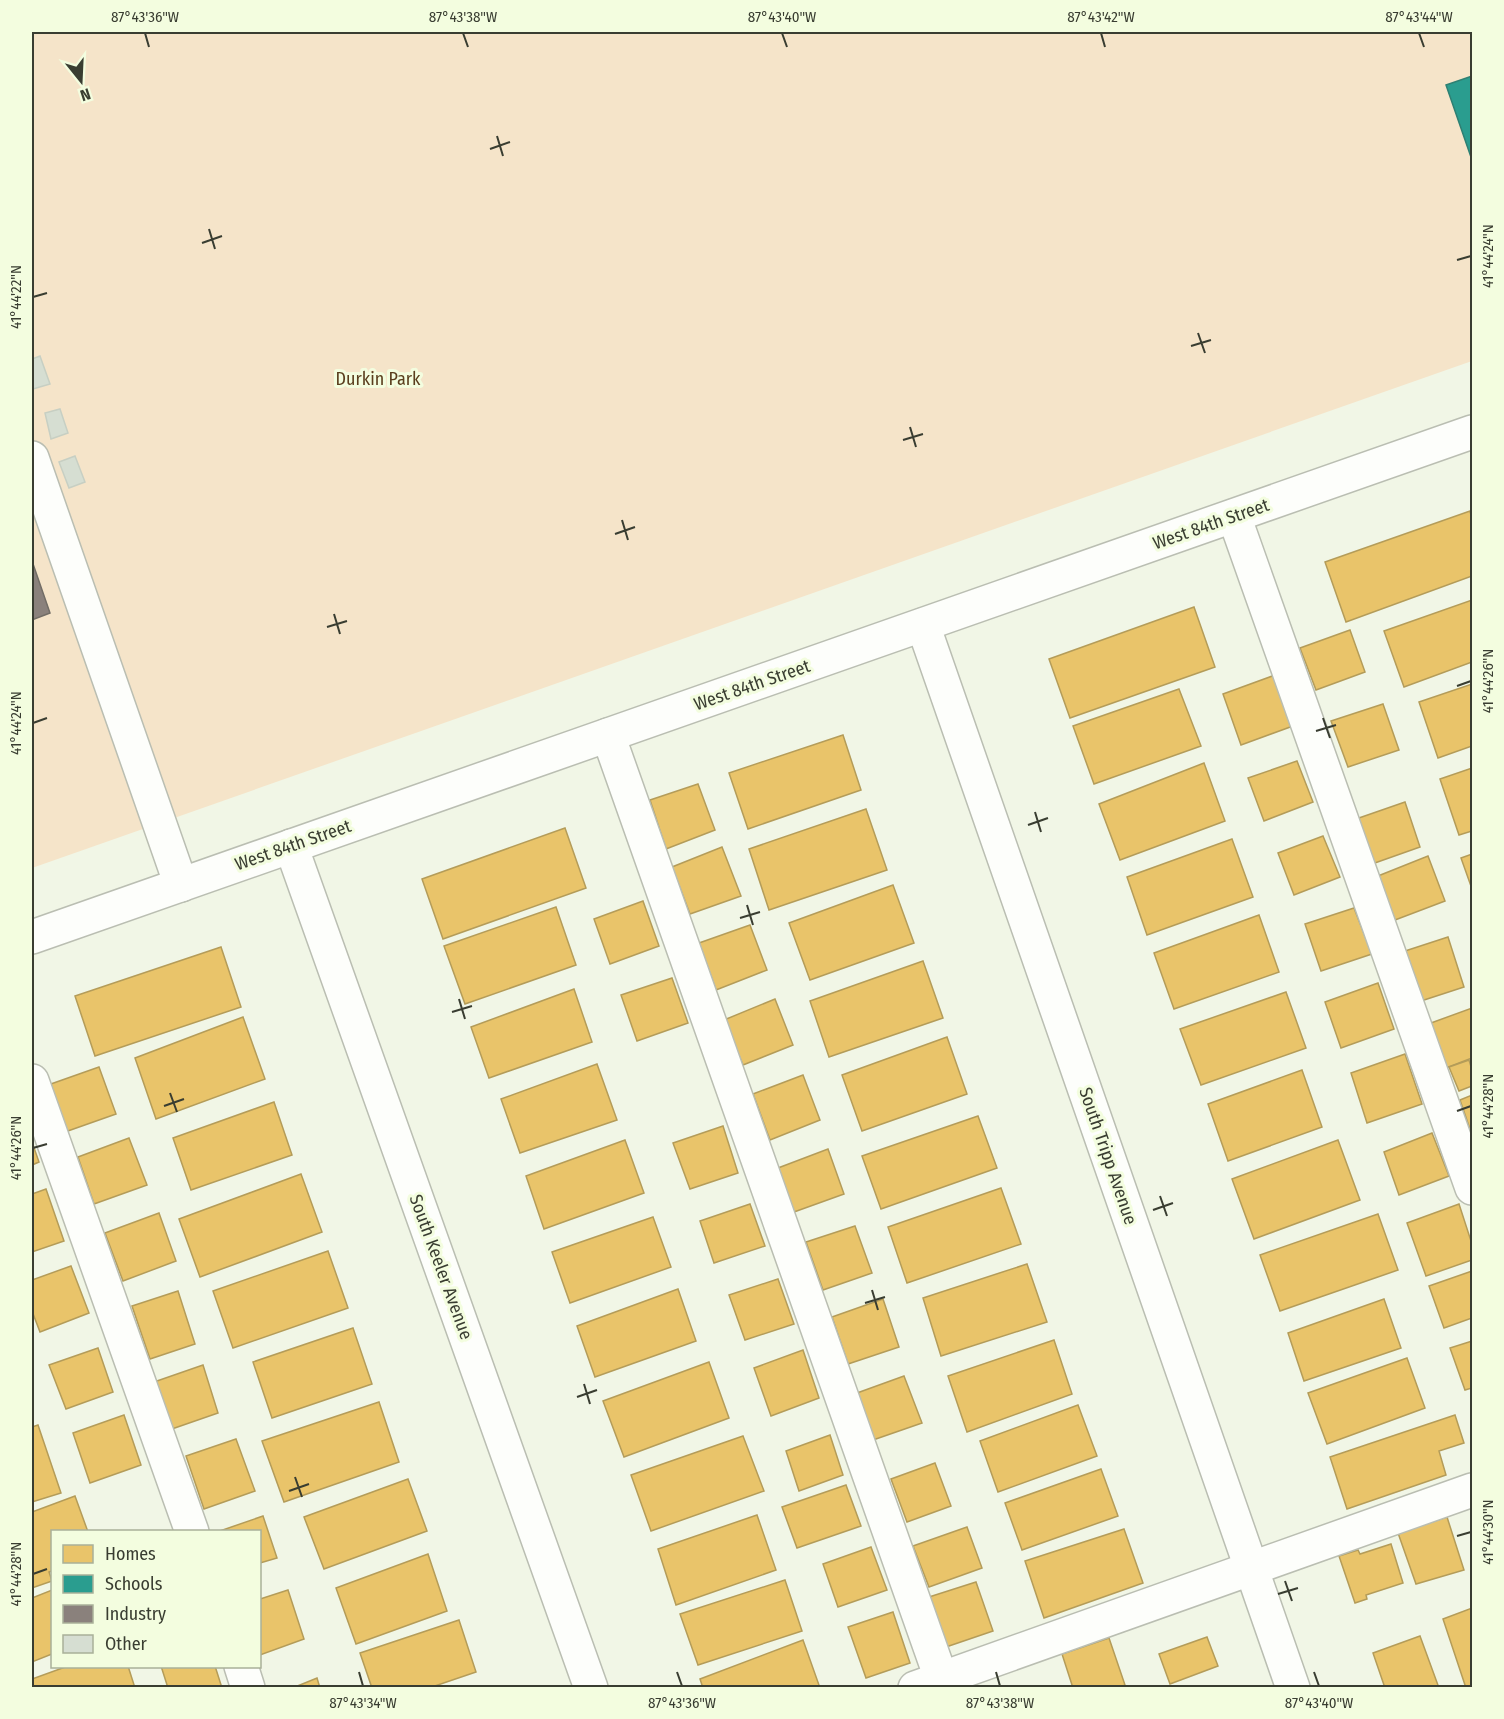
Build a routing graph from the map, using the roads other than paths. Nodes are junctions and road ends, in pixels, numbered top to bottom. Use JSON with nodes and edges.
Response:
{"nodes":[{"id":1,"x":1473,"y":432,"type":"edge"},
{"id":2,"x":32,"y":459,"type":"edge"},
{"id":3,"x":1234,"y":516,"type":"junction"},
{"id":4,"x":923,"y":625,"type":"junction"},
{"id":5,"x":608,"y":735,"type":"junction"},
{"id":6,"x":291,"y":846,"type":"junction"},
{"id":7,"x":181,"y":885,"type":"junction"},
{"id":8,"x":32,"y":937,"type":"edge"},
{"id":9,"x":32,"y":1081,"type":"edge"},
{"id":10,"x":1473,"y":1188,"type":"edge"},
{"id":11,"x":1473,"y":1490,"type":"edge"},
{"id":12,"x":191,"y":1530,"type":"edge"},
{"id":13,"x":1251,"y":1568,"type":"junction"},
{"id":14,"x":241,"y":1668,"type":"edge"},
{"id":15,"x":928,"y":1683,"type":"edge"},
{"id":16,"x":248,"y":1688,"type":"edge"},
{"id":17,"x":591,"y":1688,"type":"edge"},
{"id":18,"x":1293,"y":1688,"type":"edge"}],
"edges":[{"from":1,"to":3,"type":"street","name":"West 84th Street"},
{"from":2,"to":7,"type":"street"},
{"from":3,"to":4,"type":"street","name":"West 84th Street"},
{"from":3,"to":10,"type":"street"},
{"from":4,"to":5,"type":"street","name":"West 84th Street"},
{"from":4,"to":13,"type":"street","name":"South Tripp Avenue"},
{"from":5,"to":6,"type":"street","name":"West 84th Street"},
{"from":5,"to":15,"type":"street"},
{"from":6,"to":7,"type":"street","name":"West 84th Street"},
{"from":6,"to":17,"type":"street","name":"South Keeler Avenue"},
{"from":7,"to":8,"type":"street","name":"West 84th Street"},
{"from":9,"to":12,"type":"street"},
{"from":11,"to":13,"type":"street"},
{"from":13,"to":15,"type":"street"},
{"from":13,"to":18,"type":"street","name":"South Tripp Avenue"},
{"from":14,"to":16,"type":"street"}]}
